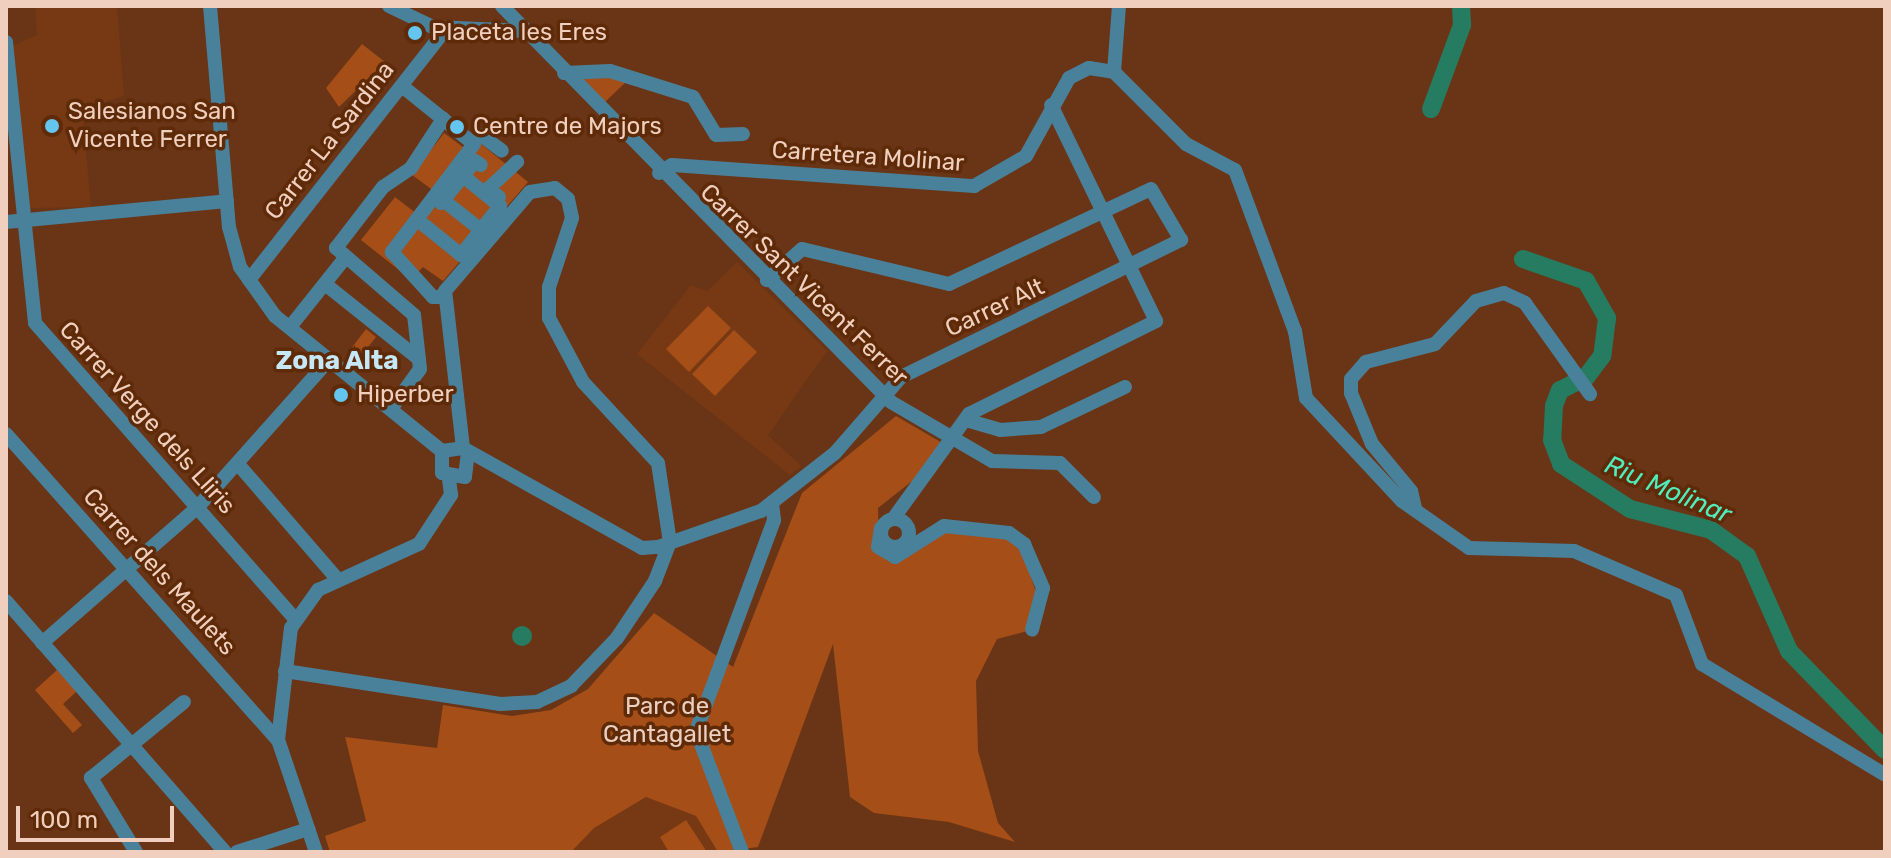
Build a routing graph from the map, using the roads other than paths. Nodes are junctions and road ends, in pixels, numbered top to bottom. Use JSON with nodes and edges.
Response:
{"nodes":[{"id":1,"x":210,"y":6,"type":"edge"},
{"id":2,"x":389,"y":6,"type":"edge"},
{"id":3,"x":502,"y":6,"type":"edge"},
{"id":4,"x":1119,"y":6,"type":"edge"},
{"id":5,"x":446,"y":29,"type":"junction"},
{"id":6,"x":525,"y":31,"type":"junction"},
{"id":7,"x":6,"y":42,"type":"edge"},
{"id":8,"x":1114,"y":72,"type":"junction"},
{"id":9,"x":564,"y":73,"type":"junction"},
{"id":10,"x":402,"y":86,"type":"junction"},
{"id":11,"x":1051,"y":105,"type":"junction"},
{"id":12,"x":443,"y":119,"type":"junction"},
{"id":13,"x":743,"y":134,"type":"dead end"},
{"id":14,"x":481,"y":135,"type":"dead end"},
{"id":15,"x":502,"y":151,"type":"dead end"},
{"id":16,"x":517,"y":162,"type":"dead end"},
{"id":17,"x":481,"y":165,"type":"dead end"},
{"id":18,"x":659,"y":173,"type":"junction"},
{"id":19,"x":463,"y":176,"type":"junction"},
{"id":20,"x":443,"y":200,"type":"junction"},
{"id":21,"x":227,"y":201,"type":"junction"},
{"id":22,"x":505,"y":202,"type":"dead end"},
{"id":23,"x":1103,"y":211,"type":"junction"},
{"id":24,"x":25,"y":220,"type":"junction"},
{"id":25,"x":6,"y":222,"type":"edge"},
{"id":26,"x":424,"y":225,"type":"junction"},
{"id":27,"x":481,"y":230,"type":"junction"},
{"id":28,"x":398,"y":257,"type":"junction"},
{"id":29,"x":345,"y":258,"type":"junction"},
{"id":30,"x":1131,"y":268,"type":"junction"},
{"id":31,"x":249,"y":280,"type":"junction"},
{"id":32,"x":767,"y":280,"type":"junction"},
{"id":33,"x":325,"y":284,"type":"junction"},
{"id":34,"x":445,"y":297,"type":"junction"},
{"id":35,"x":290,"y":327,"type":"junction"},
{"id":36,"x":419,"y":359,"type":"junction"},
{"id":37,"x":329,"y":360,"type":"junction"},
{"id":38,"x":1583,"y":386,"type":"dead end"},
{"id":39,"x":1125,"y":387,"type":"dead end"},
{"id":40,"x":884,"y":396,"type":"junction"},
{"id":41,"x":391,"y":409,"type":"junction"},
{"id":42,"x":966,"y":420,"type":"junction"},
{"id":43,"x":6,"y":434,"type":"edge"},
{"id":44,"x":955,"y":439,"type":"junction"},
{"id":45,"x":466,"y":450,"type":"junction"},
{"id":46,"x":442,"y":451,"type":"junction"},
{"id":47,"x":238,"y":464,"type":"junction"},
{"id":48,"x":449,"y":479,"type":"junction"},
{"id":49,"x":1094,"y":497,"type":"dead end"},
{"id":50,"x":772,"y":504,"type":"junction"},
{"id":51,"x":197,"y":508,"type":"junction"},
{"id":52,"x":1415,"y":508,"type":"junction"},
{"id":53,"x":670,"y":542,"type":"junction"},
{"id":54,"x":642,"y":548,"type":"junction"},
{"id":55,"x":127,"y":569,"type":"junction"},
{"id":56,"x":659,"y":571,"type":"junction"},
{"id":57,"x":338,"y":580,"type":"junction"},
{"id":58,"x":6,"y":601,"type":"edge"},
{"id":59,"x":295,"y":619,"type":"junction"},
{"id":60,"x":1032,"y":630,"type":"dead end"},
{"id":61,"x":42,"y":643,"type":"junction"},
{"id":62,"x":285,"y":671,"type":"junction"},
{"id":63,"x":184,"y":702,"type":"dead end"},
{"id":64,"x":278,"y":740,"type":"junction"},
{"id":65,"x":131,"y":744,"type":"junction"},
{"id":66,"x":1885,"y":775,"type":"edge"},
{"id":67,"x":308,"y":829,"type":"junction"},
{"id":68,"x":136,"y":852,"type":"edge"},
{"id":69,"x":225,"y":852,"type":"edge"},
{"id":70,"x":237,"y":852,"type":"edge"},
{"id":71,"x":316,"y":852,"type":"edge"},
{"id":72,"x":742,"y":852,"type":"edge"}],
"edges":[{"from":1,"to":21,"type":"street"},
{"from":2,"to":5,"type":"street"},
{"from":3,"to":6,"type":"street","name":"Carrer Sant Vicent Ferrer"},
{"from":4,"to":8,"type":"street"},
{"from":5,"to":6,"type":"street"},
{"from":5,"to":10,"type":"street","name":"Carrer La Sardina"},
{"from":6,"to":9,"type":"street","name":"Carrer Sant Vicent Ferrer"},
{"from":7,"to":24,"type":"street","name":"Carrer Verge dels Lliris"},
{"from":8,"to":11,"type":"street","name":"Carretera Molinar"},
{"from":8,"to":52,"type":"street"},
{"from":9,"to":13,"type":"street"},
{"from":9,"to":18,"type":"street","name":"Carrer Sant Vicent Ferrer"},
{"from":10,"to":12,"type":"street"},
{"from":10,"to":31,"type":"street","name":"Carrer La Sardina"},
{"from":11,"to":18,"type":"street","name":"Carretera Molinar"},
{"from":11,"to":23,"type":"street"},
{"from":12,"to":28,"type":"street"},
{"from":12,"to":29,"type":"street"},
{"from":14,"to":15,"type":"street"},
{"from":16,"to":22,"type":"street"},
{"from":17,"to":19,"type":"street"},
{"from":18,"to":32,"type":"street","name":"Carrer Sant Vicent Ferrer"},
{"from":19,"to":20,"type":"street"},
{"from":19,"to":27,"type":"street"},
{"from":20,"to":26,"type":"street"},
{"from":20,"to":27,"type":"street"},
{"from":21,"to":24,"type":"street"},
{"from":21,"to":31,"type":"street"},
{"from":23,"to":30,"type":"street"},
{"from":23,"to":30,"type":"street","name":"Carrer Alt"},
{"from":23,"to":32,"type":"street"},
{"from":24,"to":25,"type":"street"},
{"from":24,"to":51,"type":"street","name":"Carrer Verge dels Lliris"},
{"from":26,"to":27,"type":"street"},
{"from":26,"to":28,"type":"street"},
{"from":28,"to":34,"type":"street"},
{"from":29,"to":33,"type":"street"},
{"from":29,"to":36,"type":"street"},
{"from":30,"to":40,"type":"street","name":"Carrer Alt"},
{"from":30,"to":42,"type":"street"},
{"from":31,"to":35,"type":"street"},
{"from":32,"to":40,"type":"street","name":"Carrer Sant Vicent Ferrer"},
{"from":33,"to":35,"type":"street"},
{"from":33,"to":36,"type":"street"},
{"from":34,"to":45,"type":"street"},
{"from":34,"to":53,"type":"street"},
{"from":35,"to":37,"type":"street"},
{"from":36,"to":41,"type":"street"},
{"from":37,"to":41,"type":"street"},
{"from":37,"to":47,"type":"street"},
{"from":38,"to":52,"type":"street"},
{"from":39,"to":42,"type":"street"},
{"from":40,"to":44,"type":"street","name":"Carrer Sant Vicent Ferrer"},
{"from":40,"to":50,"type":"street","name":"Carrer Alt"},
{"from":41,"to":46,"type":"street"},
{"from":42,"to":44,"type":"street"},
{"from":43,"to":55,"type":"street","name":"Carrer dels Maulets"},
{"from":44,"to":49,"type":"street","name":"Carrer Sant Vicent Ferrer"},
{"from":44,"to":60,"type":"street"},
{"from":45,"to":46,"type":"street"},
{"from":45,"to":48,"type":"street"},
{"from":45,"to":54,"type":"street"},
{"from":46,"to":48,"type":"street"},
{"from":47,"to":51,"type":"street"},
{"from":47,"to":57,"type":"street"},
{"from":48,"to":57,"type":"street"},
{"from":50,"to":53,"type":"street","name":"Carrer Alt"},
{"from":50,"to":72,"type":"street"},
{"from":51,"to":55,"type":"street"},
{"from":51,"to":59,"type":"street","name":"Carrer Verge dels Lliris"},
{"from":52,"to":66,"type":"street"},
{"from":53,"to":54,"type":"street","name":"Carrer Alt"},
{"from":53,"to":56,"type":"street"},
{"from":54,"to":56,"type":"street"},
{"from":55,"to":61,"type":"street"},
{"from":55,"to":64,"type":"street","name":"Carrer dels Maulets"},
{"from":56,"to":62,"type":"street"},
{"from":57,"to":59,"type":"street"},
{"from":58,"to":61,"type":"street"},
{"from":59,"to":62,"type":"street"},
{"from":61,"to":65,"type":"street"},
{"from":62,"to":64,"type":"street"},
{"from":63,"to":65,"type":"street"},
{"from":64,"to":67,"type":"street"},
{"from":65,"to":68,"type":"street"},
{"from":65,"to":69,"type":"street"},
{"from":67,"to":70,"type":"street"},
{"from":67,"to":71,"type":"street"}]}
